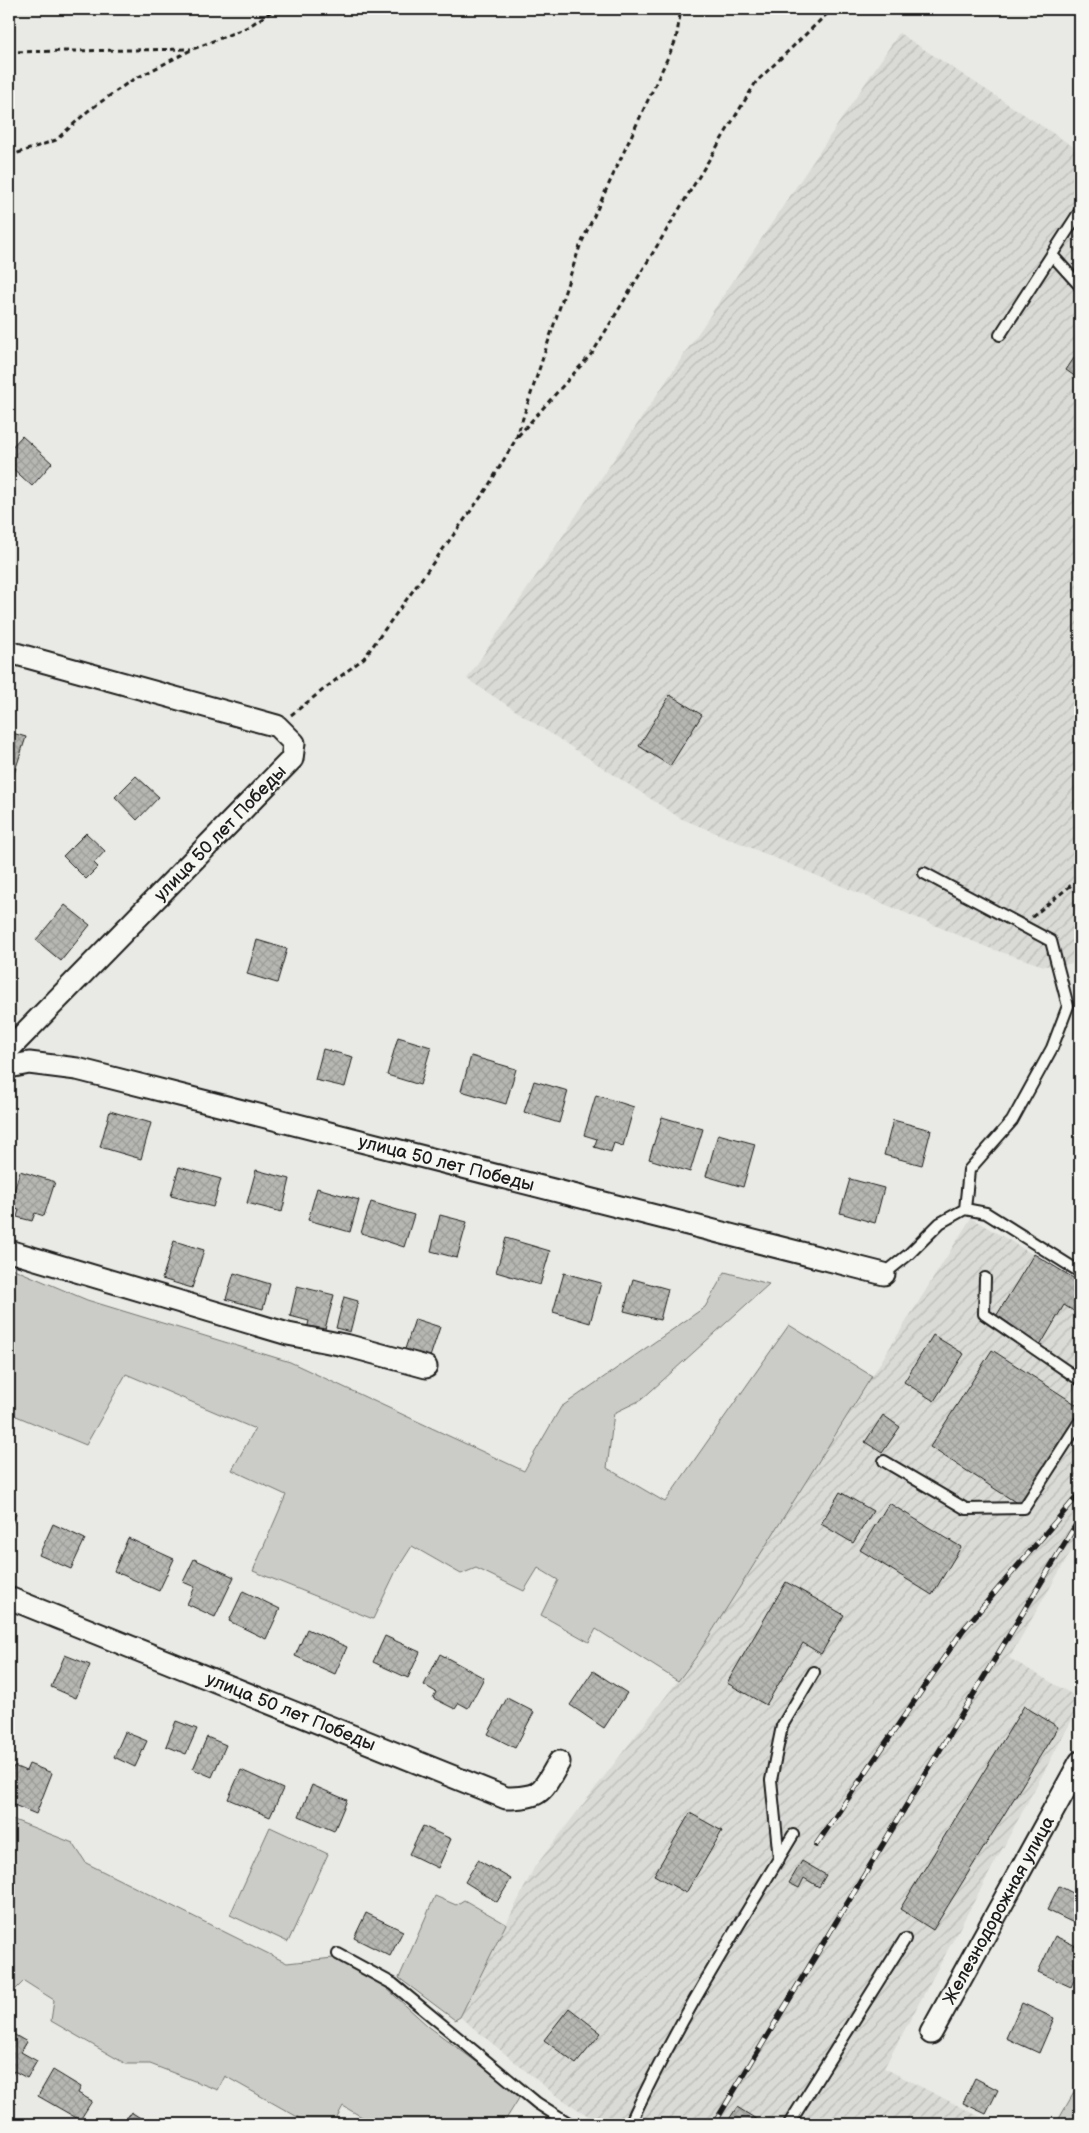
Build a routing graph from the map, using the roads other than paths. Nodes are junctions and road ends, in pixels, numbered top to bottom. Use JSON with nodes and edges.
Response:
{"nodes":[{"id":1,"x":1080,"y":211,"type":"edge"},
{"id":2,"x":1052,"y":255,"type":"junction"},
{"id":3,"x":1080,"y":286,"type":"edge"},
{"id":4,"x":1000,"y":335,"type":"dead end"},
{"id":5,"x":9,"y":652,"type":"edge"},
{"id":6,"x":924,"y":873,"type":"dead end"},
{"id":7,"x":9,"y":1049,"type":"edge"},
{"id":8,"x":9,"y":1067,"type":"edge"},
{"id":9,"x":965,"y":1209,"type":"junction"},
{"id":10,"x":9,"y":1251,"type":"edge"},
{"id":11,"x":1080,"y":1272,"type":"edge"},
{"id":12,"x":884,"y":1274,"type":"joint"},
{"id":13,"x":985,"y":1278,"type":"dead end"},
{"id":14,"x":426,"y":1367,"type":"dead end"},
{"id":15,"x":1080,"y":1380,"type":"edge"},
{"id":16,"x":1080,"y":1421,"type":"edge"},
{"id":17,"x":884,"y":1461,"type":"dead end"},
{"id":18,"x":9,"y":1598,"type":"edge"},
{"id":19,"x":814,"y":1672,"type":"dead end"},
{"id":20,"x":558,"y":1762,"type":"dead end"},
{"id":21,"x":1080,"y":1762,"type":"edge"},
{"id":22,"x":793,"y":1835,"type":"dead end"},
{"id":23,"x":779,"y":1859,"type":"junction"},
{"id":24,"x":904,"y":1939,"type":"dead end"},
{"id":25,"x":338,"y":1954,"type":"dead end"},
{"id":26,"x":931,"y":2033,"type":"dead end"},
{"id":27,"x":570,"y":2124,"type":"edge"},
{"id":28,"x":630,"y":2124,"type":"edge"},
{"id":29,"x":789,"y":2124,"type":"edge"}],
"edges":[{"from":1,"to":2,"type":"lane"},
{"from":2,"to":3,"type":"lane"},
{"from":2,"to":4,"type":"lane"},
{"from":5,"to":7,"type":"street","name":"улица 50 лет Победы"},
{"from":6,"to":9,"type":"lane"},
{"from":8,"to":12,"type":"street","name":"улица 50 лет Победы"},
{"from":9,"to":11,"type":"lane"},
{"from":9,"to":12,"type":"lane"},
{"from":10,"to":14,"type":"street"},
{"from":13,"to":15,"type":"lane"},
{"from":16,"to":17,"type":"lane"},
{"from":18,"to":20,"type":"street","name":"улица 50 лет Победы"},
{"from":19,"to":23,"type":"lane"},
{"from":21,"to":26,"type":"street","name":"Железнодорожная улица"},
{"from":22,"to":23,"type":"lane"},
{"from":23,"to":28,"type":"lane"},
{"from":24,"to":29,"type":"lane"},
{"from":25,"to":27,"type":"lane"}]}
